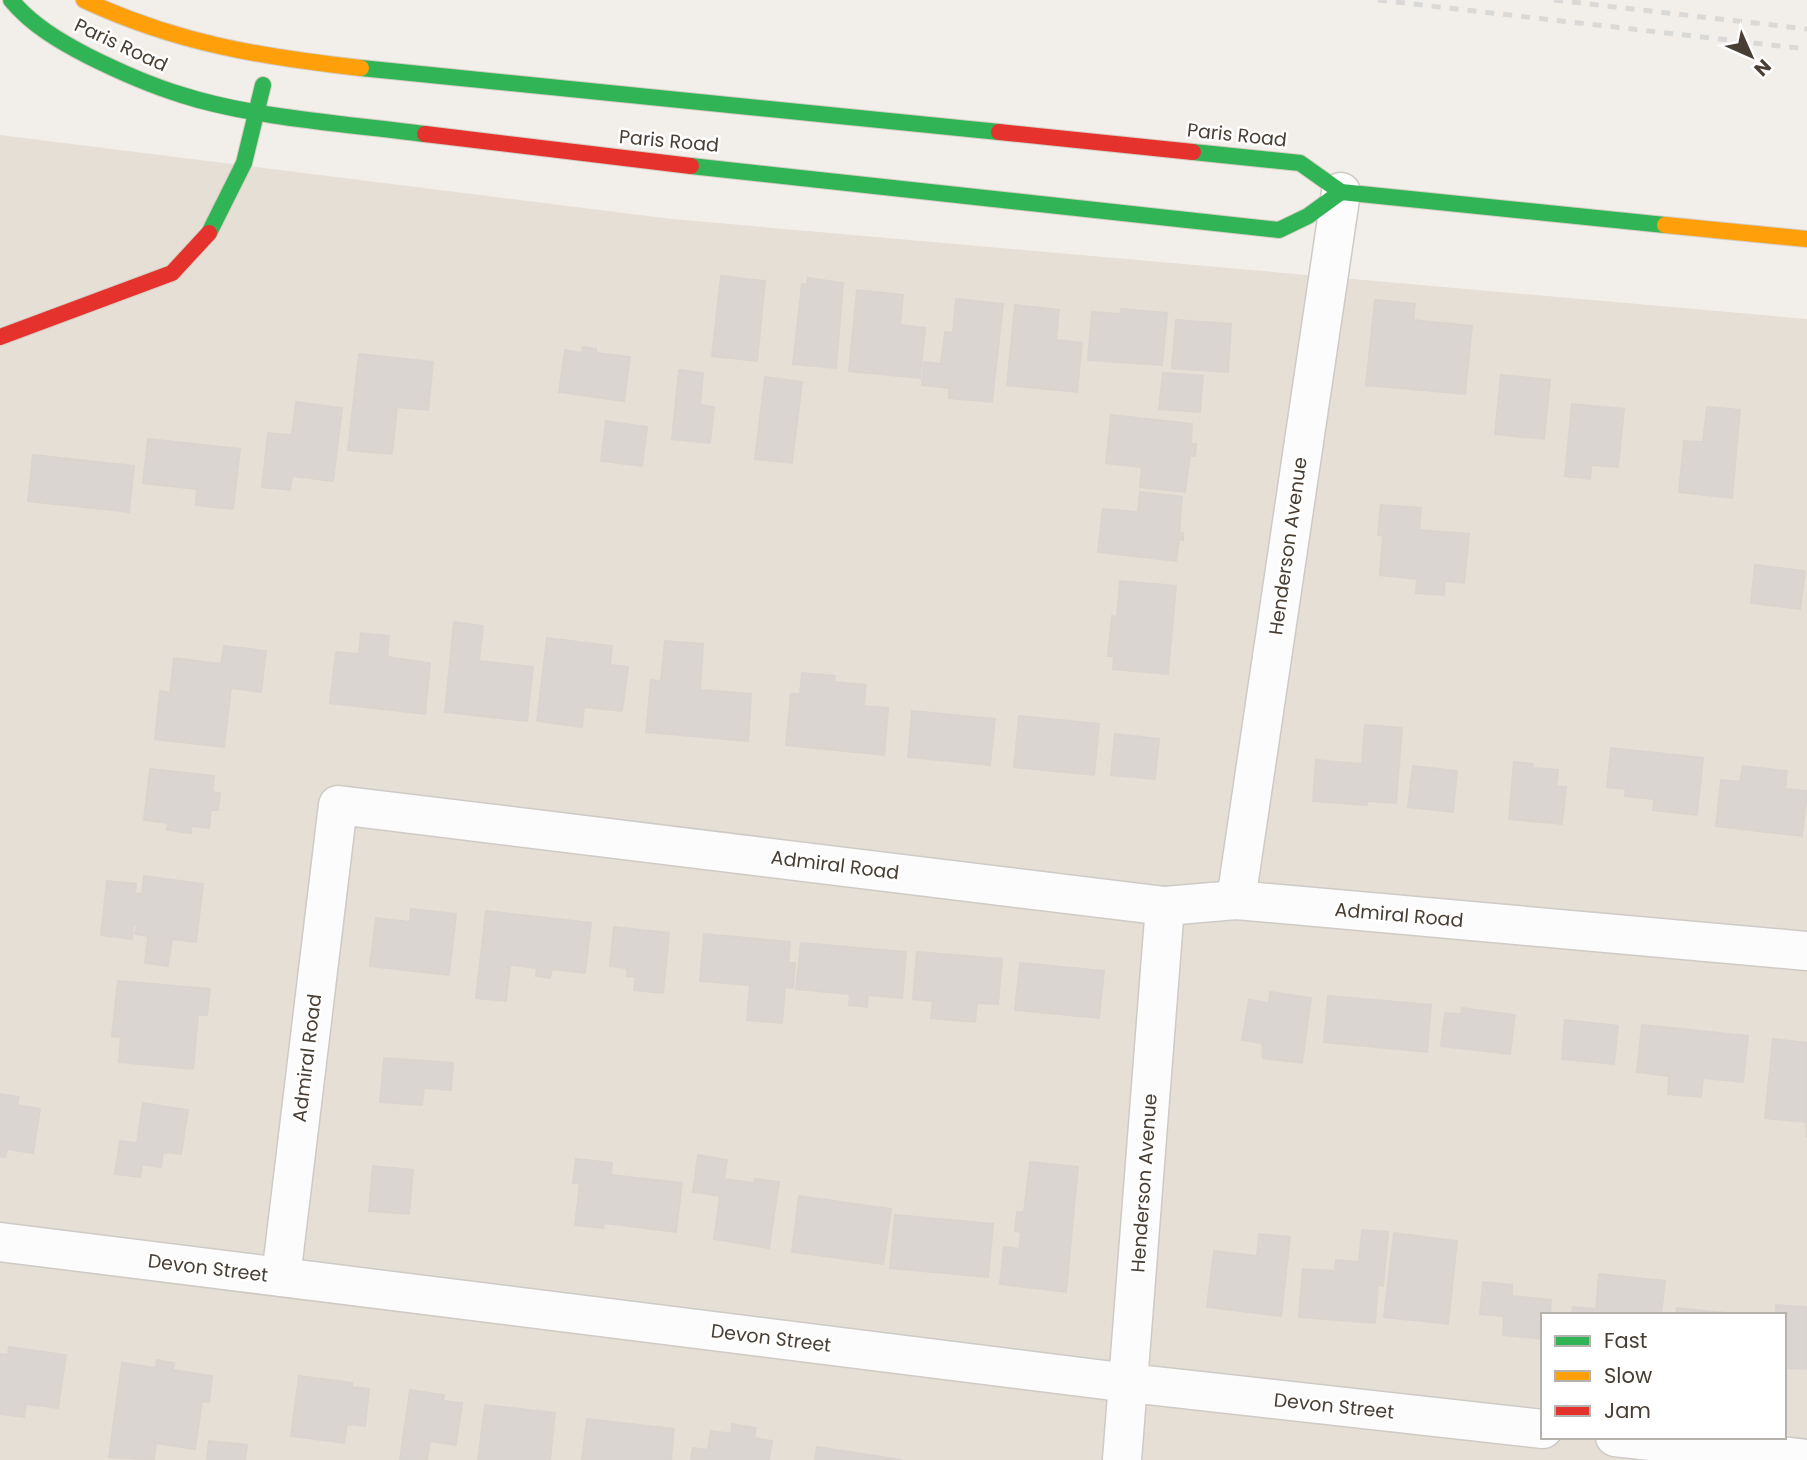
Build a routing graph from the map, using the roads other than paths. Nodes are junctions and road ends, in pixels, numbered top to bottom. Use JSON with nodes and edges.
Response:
{"nodes":[{"id":1,"x":11,"y":0,"type":"edge"},
{"id":2,"x":84,"y":0,"type":"edge"},
{"id":3,"x":267,"y":58,"type":"junction"},
{"id":4,"x":259,"y":111,"type":"junction"},
{"id":5,"x":1341,"y":192,"type":"junction"},
{"id":6,"x":1807,"y":239,"type":"edge"},
{"id":7,"x":0,"y":337,"type":"edge"},
{"id":8,"x":1236,"y":900,"type":"junction"},
{"id":9,"x":1166,"y":906,"type":"junction"},
{"id":10,"x":1807,"y":951,"type":"edge"},
{"id":11,"x":0,"y":1242,"type":"edge"},
{"id":12,"x":281,"y":1277,"type":"junction"},
{"id":13,"x":1129,"y":1383,"type":"junction"},
{"id":14,"x":1541,"y":1429,"type":"edge"},
{"id":15,"x":1632,"y":1439,"type":"edge"},
{"id":16,"x":1807,"y":1459,"type":"edge"},
{"id":17,"x":1122,"y":1460,"type":"edge"}],
"edges":[{"from":1,"to":4,"type":"main road","name":"Paris Road"},
{"from":2,"to":3,"type":"main road","name":"Paris Road"},
{"from":3,"to":4,"type":"main road"},
{"from":3,"to":5,"type":"main road","name":"Paris Road"},
{"from":4,"to":5,"type":"main road","name":"Paris Road"},
{"from":4,"to":7,"type":"main road"},
{"from":5,"to":6,"type":"main road","name":"Paris Road"},
{"from":5,"to":8,"type":"street","name":"Henderson Avenue"},
{"from":8,"to":9,"type":"street","name":"Admiral Road"},
{"from":8,"to":10,"type":"street","name":"Admiral Road"},
{"from":9,"to":12,"type":"street","name":"Admiral Road"},
{"from":9,"to":13,"type":"street","name":"Henderson Avenue"},
{"from":11,"to":12,"type":"street","name":"Devon Street"},
{"from":12,"to":13,"type":"street","name":"Devon Street"},
{"from":13,"to":14,"type":"street","name":"Devon Street"},
{"from":13,"to":17,"type":"street","name":"Henderson Avenue"},
{"from":15,"to":16,"type":"street"}]}
